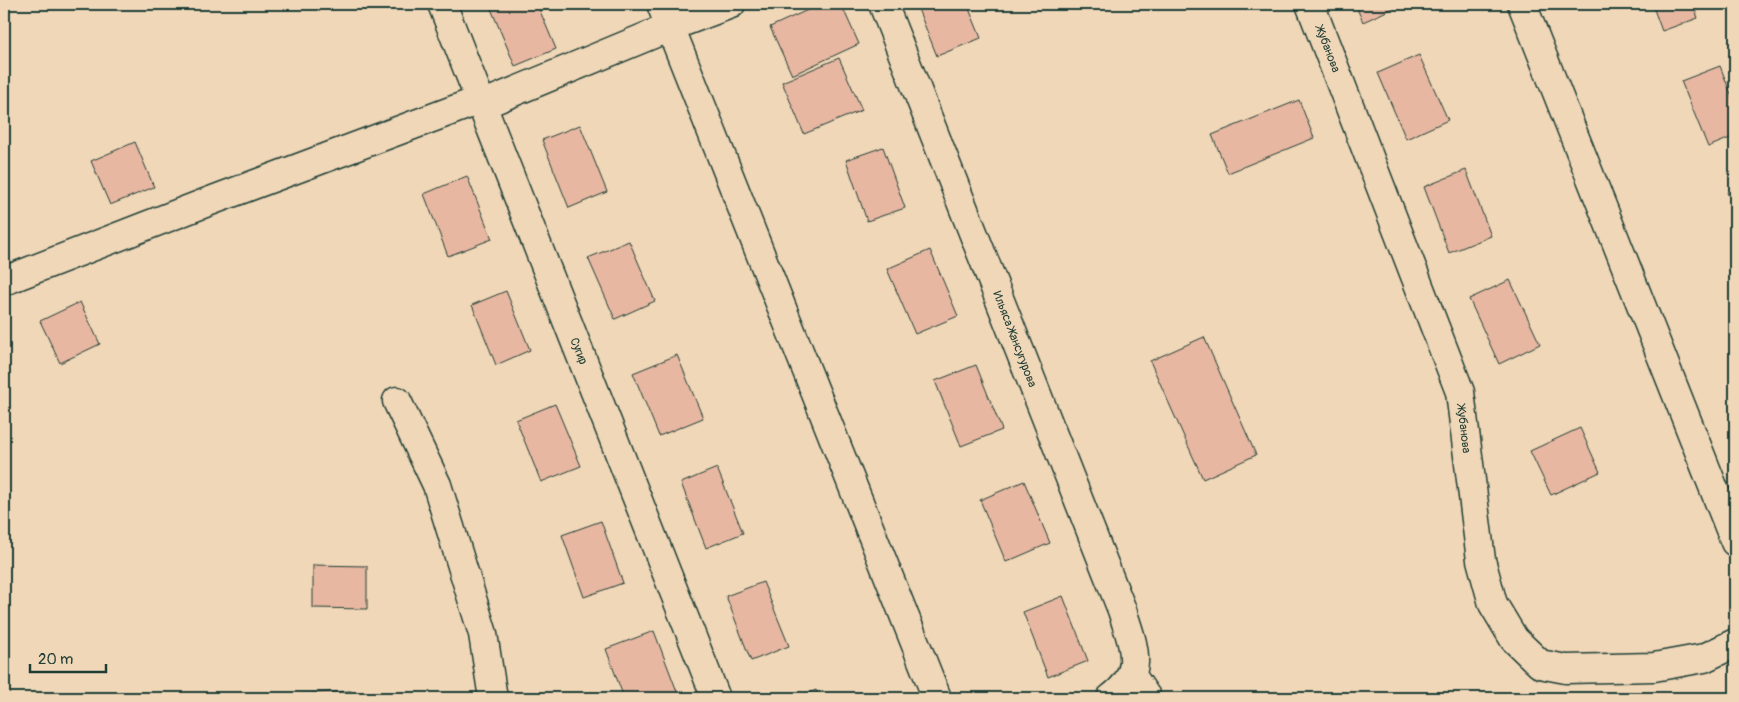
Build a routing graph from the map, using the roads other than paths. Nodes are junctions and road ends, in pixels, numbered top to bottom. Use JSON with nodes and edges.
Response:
{"nodes":[{"id":1,"x":442,"y":4,"type":"edge"},
{"id":2,"x":731,"y":4,"type":"edge"},
{"id":3,"x":883,"y":4,"type":"edge"},
{"id":4,"x":1310,"y":4,"type":"edge"},
{"id":5,"x":1522,"y":4,"type":"edge"},
{"id":6,"x":666,"y":15,"type":"edge"},
{"id":7,"x":481,"y":102,"type":"junction"},
{"id":8,"x":4,"y":281,"type":"edge"},
{"id":9,"x":397,"y":401,"type":"dead end"},
{"id":10,"x":1735,"y":542,"type":"edge"},
{"id":11,"x":1735,"y":643,"type":"edge"},
{"id":12,"x":1132,"y":676,"type":"junction"},
{"id":13,"x":493,"y":698,"type":"edge"},
{"id":14,"x":716,"y":698,"type":"edge"},
{"id":15,"x":937,"y":698,"type":"edge"},
{"id":16,"x":1111,"y":698,"type":"edge"},
{"id":17,"x":1147,"y":698,"type":"edge"}],
"edges":[{"from":1,"to":7,"type":"street","name":"Сугир"},
{"from":2,"to":6,"type":"street"},
{"from":3,"to":12,"type":"street","name":"Ильяса Жансугурова"},
{"from":4,"to":11,"type":"street","name":"Жубанова"},
{"from":5,"to":10,"type":"street"},
{"from":6,"to":7,"type":"street"},
{"from":6,"to":15,"type":"street"},
{"from":7,"to":8,"type":"street"},
{"from":7,"to":14,"type":"street","name":"Сугир"},
{"from":9,"to":13,"type":"street"},
{"from":12,"to":16,"type":"street"},
{"from":12,"to":17,"type":"street"}]}
